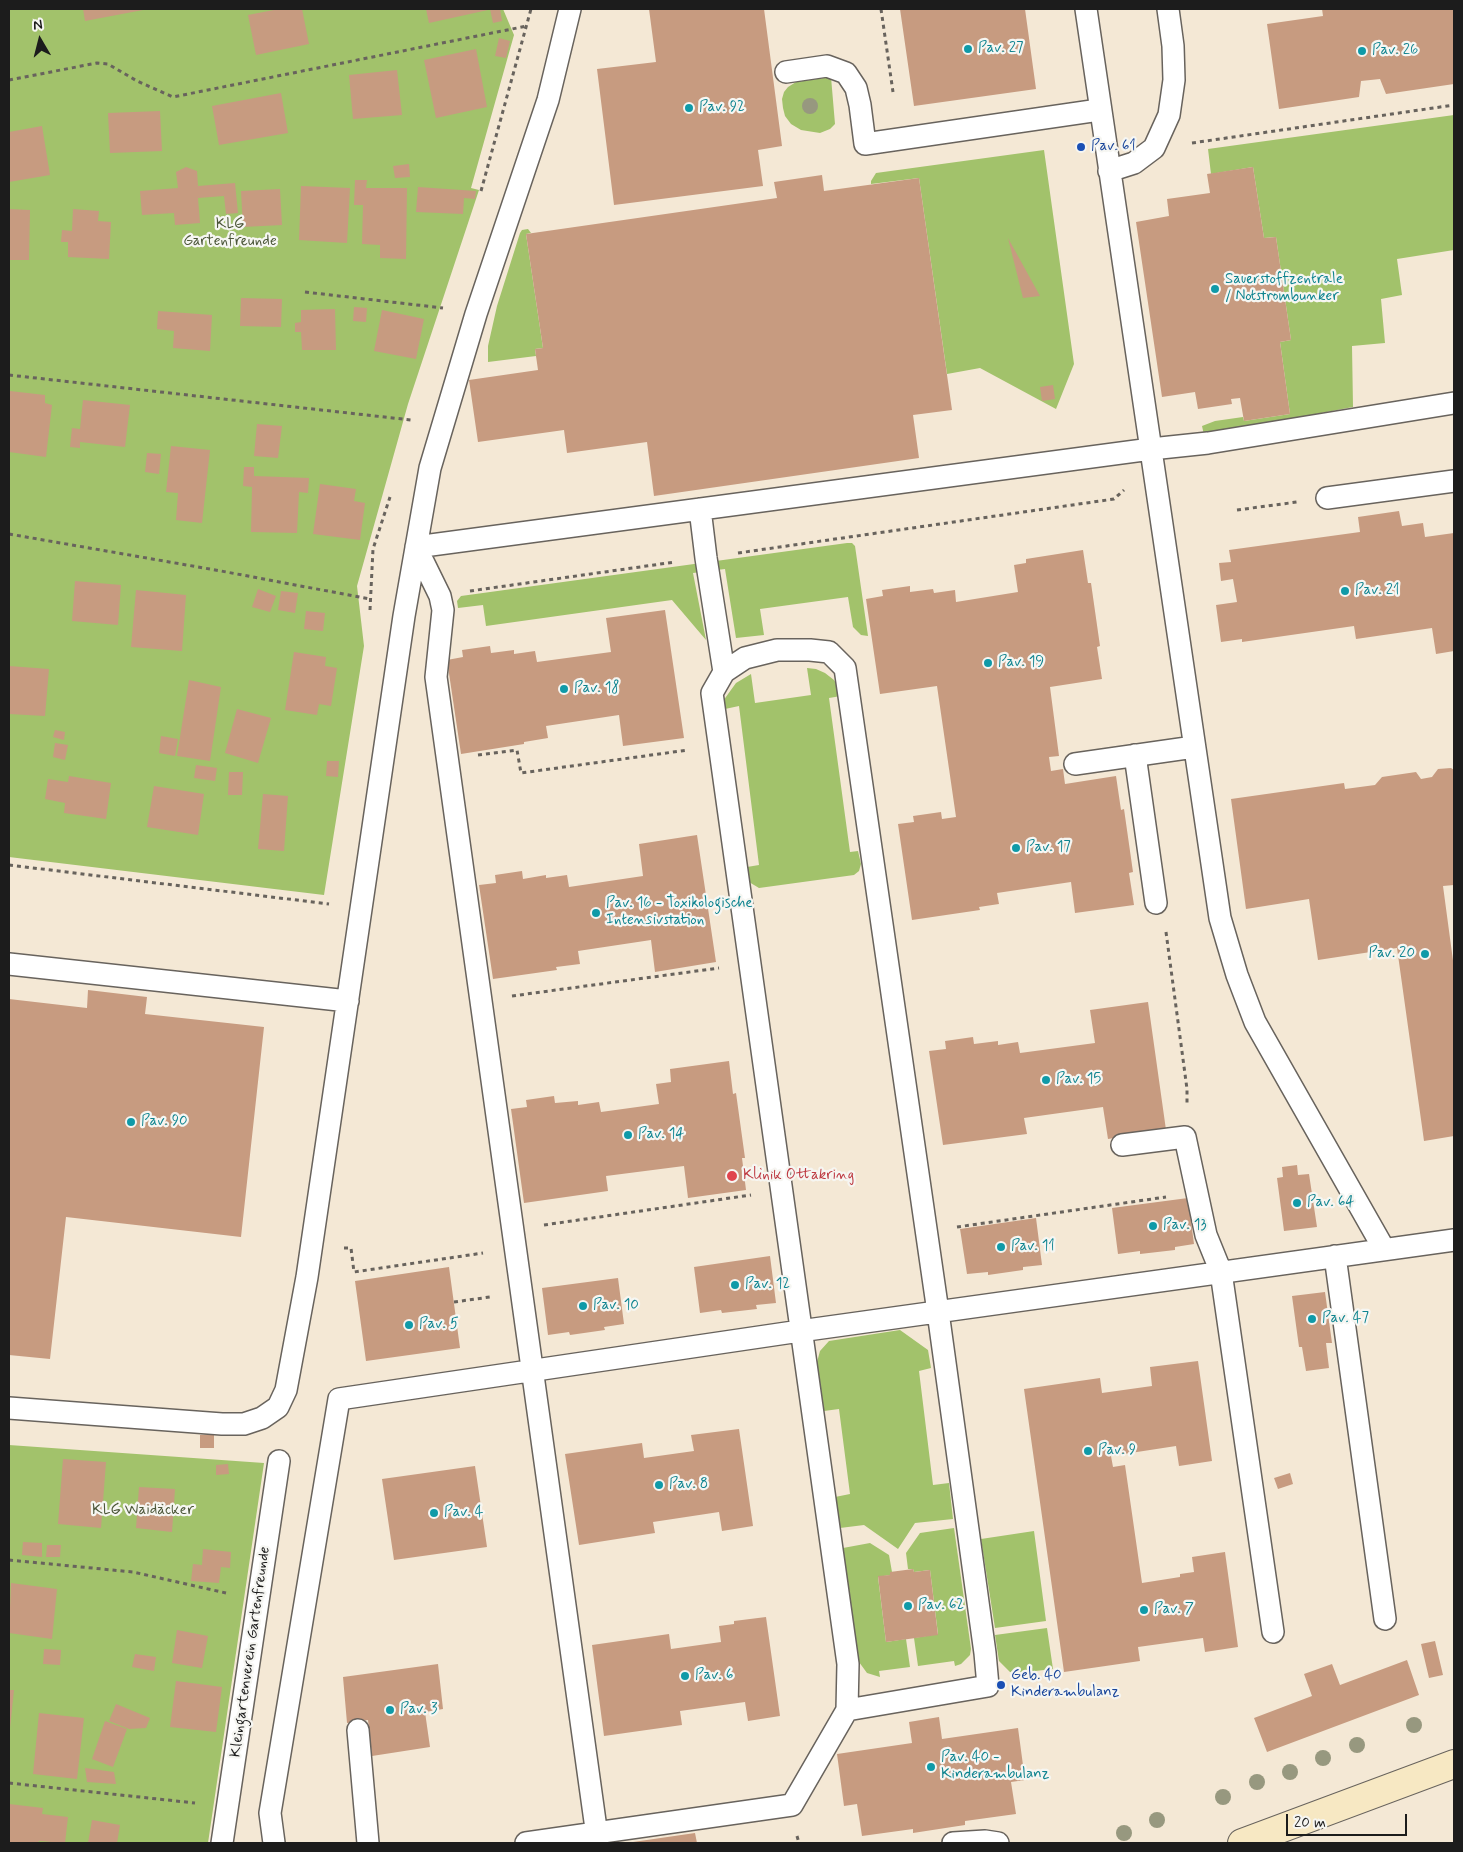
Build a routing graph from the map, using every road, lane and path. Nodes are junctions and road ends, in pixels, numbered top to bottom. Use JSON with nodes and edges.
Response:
{"nodes":[{"id":1,"x":531,"y":9,"type":"edge"},
{"id":2,"x":570,"y":9,"type":"edge"},
{"id":3,"x":881,"y":9,"type":"edge"},
{"id":4,"x":1086,"y":9,"type":"edge"},
{"id":5,"x":1168,"y":9,"type":"edge"},
{"id":6,"x":786,"y":72,"type":"dead end"},
{"id":7,"x":9,"y":80,"type":"edge"},
{"id":8,"x":1454,"y":105,"type":"edge"},
{"id":9,"x":1100,"y":110,"type":"junction"},
{"id":10,"x":899,"y":138,"type":"junction"},
{"id":11,"x":1154,"y":148,"type":"junction"},
{"id":12,"x":1109,"y":172,"type":"junction"},
{"id":13,"x":305,"y":292,"type":"dead end"},
{"id":14,"x":449,"y":308,"type":"dead end"},
{"id":15,"x":9,"y":375,"type":"edge"},
{"id":16,"x":1454,"y":403,"type":"edge"},
{"id":17,"x":414,"y":421,"type":"dead end"},
{"id":18,"x":1152,"y":456,"type":"junction"},
{"id":19,"x":1454,"y":481,"type":"edge"},
{"id":20,"x":1327,"y":498,"type":"joint"},
{"id":21,"x":700,"y":509,"type":"junction"},
{"id":22,"x":1237,"y":510,"type":"dead end"},
{"id":23,"x":9,"y":534,"type":"edge"},
{"id":24,"x":416,"y":547,"type":"junction"},
{"id":25,"x":706,"y":558,"type":"junction"},
{"id":26,"x":440,"y":596,"type":"junction"},
{"id":27,"x":370,"y":599,"type":"dead end"},
{"id":28,"x":724,"y":672,"type":"junction"},
{"id":29,"x":719,"y":746,"type":"junction"},
{"id":30,"x":1194,"y":747,"type":"junction"},
{"id":31,"x":1135,"y":755,"type":"junction"},
{"id":32,"x":448,"y":759,"type":"junction"},
{"id":33,"x":1075,"y":764,"type":"dead end"},
{"id":34,"x":9,"y":865,"type":"edge"},
{"id":35,"x":1156,"y":903,"type":"joint"},
{"id":36,"x":330,"y":905,"type":"dead end"},
{"id":37,"x":9,"y":964,"type":"edge"},
{"id":38,"x":749,"y":964,"type":"junction"},
{"id":39,"x":482,"y":1000,"type":"junction"},
{"id":40,"x":348,"y":1001,"type":"junction"},
{"id":41,"x":1185,"y":1137,"type":"junction"},
{"id":42,"x":1122,"y":1145,"type":"dead end"},
{"id":43,"x":781,"y":1191,"type":"junction"},
{"id":44,"x":1197,"y":1193,"type":"junction"},
{"id":45,"x":926,"y":1231,"type":"junction"},
{"id":46,"x":515,"y":1238,"type":"junction"},
{"id":47,"x":1454,"y":1240,"type":"edge"},
{"id":48,"x":1384,"y":1249,"type":"junction"},
{"id":49,"x":1335,"y":1256,"type":"junction"},
{"id":50,"x":354,"y":1272,"type":"dead end"},
{"id":51,"x":1221,"y":1272,"type":"junction"},
{"id":52,"x":938,"y":1312,"type":"junction"},
{"id":53,"x":800,"y":1331,"type":"junction"},
{"id":54,"x":533,"y":1370,"type":"junction"},
{"id":55,"x":9,"y":1408,"type":"edge"},
{"id":56,"x":279,"y":1460,"type":"dead end"},
{"id":57,"x":9,"y":1560,"type":"edge"},
{"id":58,"x":258,"y":1600,"type":"junction"},
{"id":59,"x":1385,"y":1619,"type":"dead end"},
{"id":60,"x":1273,"y":1632,"type":"dead end"},
{"id":61,"x":847,"y":1710,"type":"junction"},
{"id":62,"x":358,"y":1730,"type":"dead end"},
{"id":63,"x":1454,"y":1764,"type":"edge"},
{"id":64,"x":9,"y":1783,"type":"edge"},
{"id":65,"x":228,"y":1807,"type":"junction"},
{"id":66,"x":597,"y":1838,"type":"edge"},
{"id":67,"x":222,"y":1843,"type":"edge"},
{"id":68,"x":274,"y":1843,"type":"edge"},
{"id":69,"x":368,"y":1843,"type":"edge"},
{"id":70,"x":526,"y":1843,"type":"edge"},
{"id":71,"x":953,"y":1843,"type":"edge"},
{"id":72,"x":998,"y":1843,"type":"edge"},
{"id":73,"x":1242,"y":1843,"type":"edge"}],
"edges":[{"from":1,"to":7,"type":"path"},
{"from":2,"to":24,"type":"lane"},
{"from":3,"to":10,"type":"path"},
{"from":4,"to":9,"type":"lane"},
{"from":5,"to":11,"type":"lane"},
{"from":6,"to":10,"type":"lane"},
{"from":8,"to":11,"type":"path"},
{"from":9,"to":10,"type":"lane"},
{"from":9,"to":12,"type":"lane"},
{"from":11,"to":12,"type":"lane"},
{"from":12,"to":18,"type":"lane"},
{"from":13,"to":14,"type":"path"},
{"from":15,"to":17,"type":"path"},
{"from":16,"to":18,"type":"lane"},
{"from":18,"to":21,"type":"lane"},
{"from":18,"to":25,"type":"path"},
{"from":18,"to":30,"type":"lane"},
{"from":19,"to":20,"type":"lane"},
{"from":20,"to":22,"type":"path"},
{"from":21,"to":24,"type":"lane"},
{"from":21,"to":25,"type":"lane"},
{"from":23,"to":27,"type":"path"},
{"from":24,"to":26,"type":"lane"},
{"from":24,"to":40,"type":"lane"},
{"from":25,"to":26,"type":"path"},
{"from":25,"to":28,"type":"lane"},
{"from":26,"to":32,"type":"lane"},
{"from":28,"to":29,"type":"lane"},
{"from":28,"to":45,"type":"lane"},
{"from":29,"to":32,"type":"path"},
{"from":29,"to":38,"type":"lane"},
{"from":30,"to":31,"type":"lane"},
{"from":30,"to":48,"type":"lane"},
{"from":31,"to":33,"type":"lane"},
{"from":31,"to":35,"type":"lane"},
{"from":32,"to":39,"type":"lane"},
{"from":34,"to":36,"type":"path"},
{"from":35,"to":41,"type":"path"},
{"from":37,"to":40,"type":"lane"},
{"from":38,"to":39,"type":"path"},
{"from":38,"to":43,"type":"lane"},
{"from":39,"to":46,"type":"lane"},
{"from":40,"to":55,"type":"lane"},
{"from":41,"to":42,"type":"lane"},
{"from":41,"to":44,"type":"lane"},
{"from":43,"to":46,"type":"path"},
{"from":43,"to":53,"type":"lane"},
{"from":44,"to":45,"type":"path"},
{"from":44,"to":51,"type":"lane"},
{"from":45,"to":52,"type":"lane"},
{"from":46,"to":50,"type":"path"},
{"from":46,"to":54,"type":"lane"},
{"from":47,"to":48,"type":"lane"},
{"from":48,"to":49,"type":"lane"},
{"from":49,"to":51,"type":"lane"},
{"from":49,"to":59,"type":"lane"},
{"from":51,"to":52,"type":"lane"},
{"from":51,"to":60,"type":"lane"},
{"from":52,"to":53,"type":"lane"},
{"from":52,"to":61,"type":"lane"},
{"from":53,"to":54,"type":"lane"},
{"from":53,"to":61,"type":"lane"},
{"from":54,"to":66,"type":"lane"},
{"from":54,"to":68,"type":"lane"},
{"from":56,"to":58,"type":"lane","name":"Kleingartenverein Gartenfreunde"},
{"from":57,"to":58,"type":"path"},
{"from":58,"to":65,"type":"lane","name":"Kleingartenverein Gartenfreunde"},
{"from":61,"to":66,"type":"lane"},
{"from":62,"to":69,"type":"lane"},
{"from":63,"to":73,"type":"main road"},
{"from":64,"to":65,"type":"path"},
{"from":65,"to":67,"type":"lane","name":"Kleingartenverein Gartenfreunde"},
{"from":66,"to":70,"type":"lane"},
{"from":71,"to":72,"type":"lane"}]}
